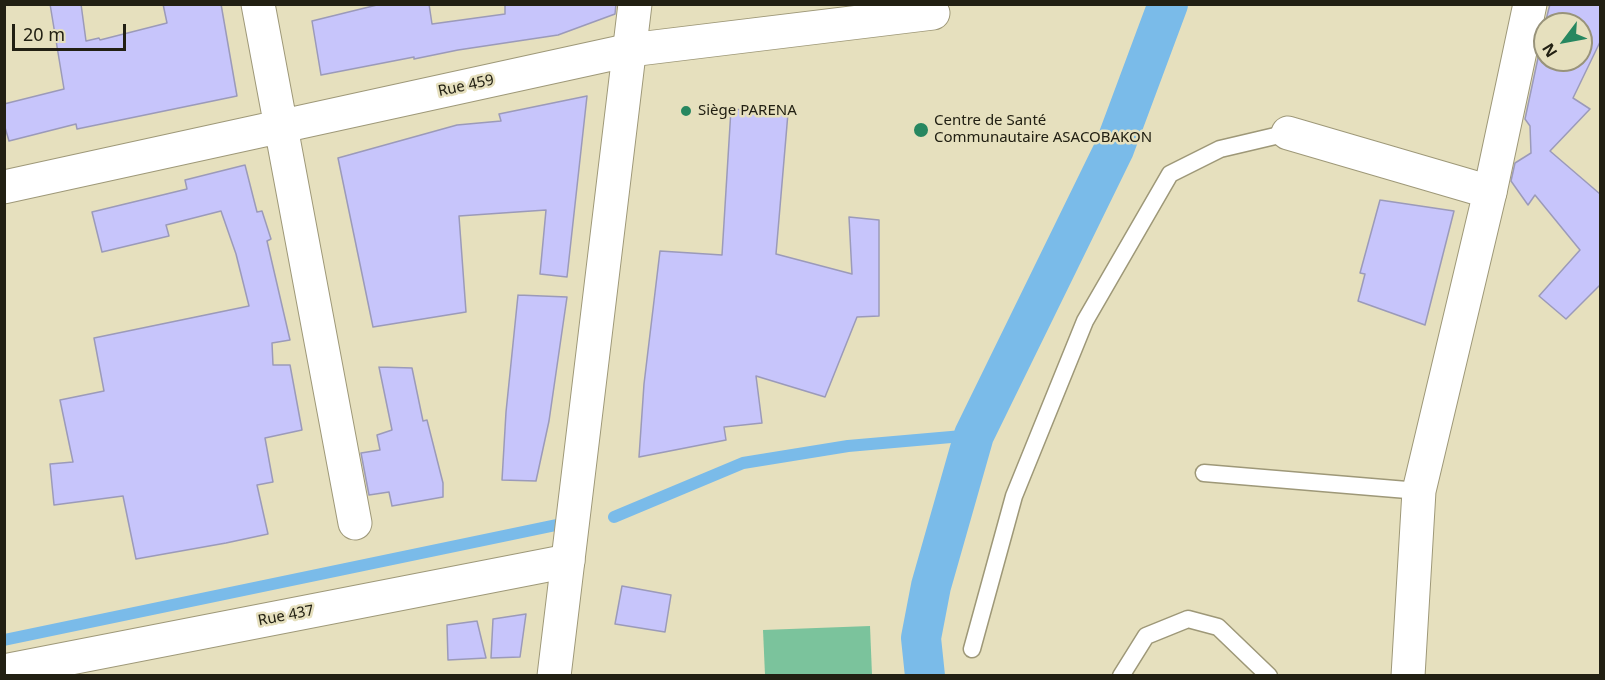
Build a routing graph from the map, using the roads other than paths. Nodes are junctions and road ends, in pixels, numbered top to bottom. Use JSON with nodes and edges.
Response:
{"nodes":[{"id":1,"x":258,"y":4,"type":"edge"},
{"id":2,"x":635,"y":4,"type":"edge"},
{"id":3,"x":1530,"y":4,"type":"edge"},
{"id":4,"x":933,"y":13,"type":"dead end"},
{"id":5,"x":630,"y":50,"type":"junction"},
{"id":6,"x":281,"y":126,"type":"junction"},
{"id":7,"x":1288,"y":133,"type":"joint"},
{"id":8,"x":4,"y":188,"type":"edge"},
{"id":9,"x":1490,"y":192,"type":"junction"},
{"id":10,"x":1204,"y":473,"type":"dead end"},
{"id":11,"x":1419,"y":491,"type":"junction"},
{"id":12,"x":355,"y":523,"type":"dead end"},
{"id":13,"x":568,"y":561,"type":"junction"},
{"id":14,"x":972,"y":649,"type":"dead end"},
{"id":15,"x":8,"y":672,"type":"edge"},
{"id":16,"x":554,"y":675,"type":"edge"},
{"id":17,"x":1121,"y":675,"type":"edge"},
{"id":18,"x":1269,"y":675,"type":"edge"},
{"id":19,"x":1408,"y":675,"type":"edge"}],
"edges":[{"from":1,"to":6,"type":"street"},
{"from":2,"to":5,"type":"street"},
{"from":3,"to":9,"type":"street"},
{"from":4,"to":5,"type":"street","name":"Rue 459"},
{"from":5,"to":6,"type":"street","name":"Rue 459"},
{"from":5,"to":13,"type":"street"},
{"from":6,"to":8,"type":"street","name":"Rue 459"},
{"from":6,"to":12,"type":"street"},
{"from":7,"to":9,"type":"street"},
{"from":7,"to":14,"type":"lane"},
{"from":9,"to":11,"type":"street"},
{"from":10,"to":11,"type":"lane"},
{"from":11,"to":19,"type":"street"},
{"from":13,"to":15,"type":"street","name":"Rue 437"},
{"from":13,"to":16,"type":"street"},
{"from":17,"to":18,"type":"lane"}]}
